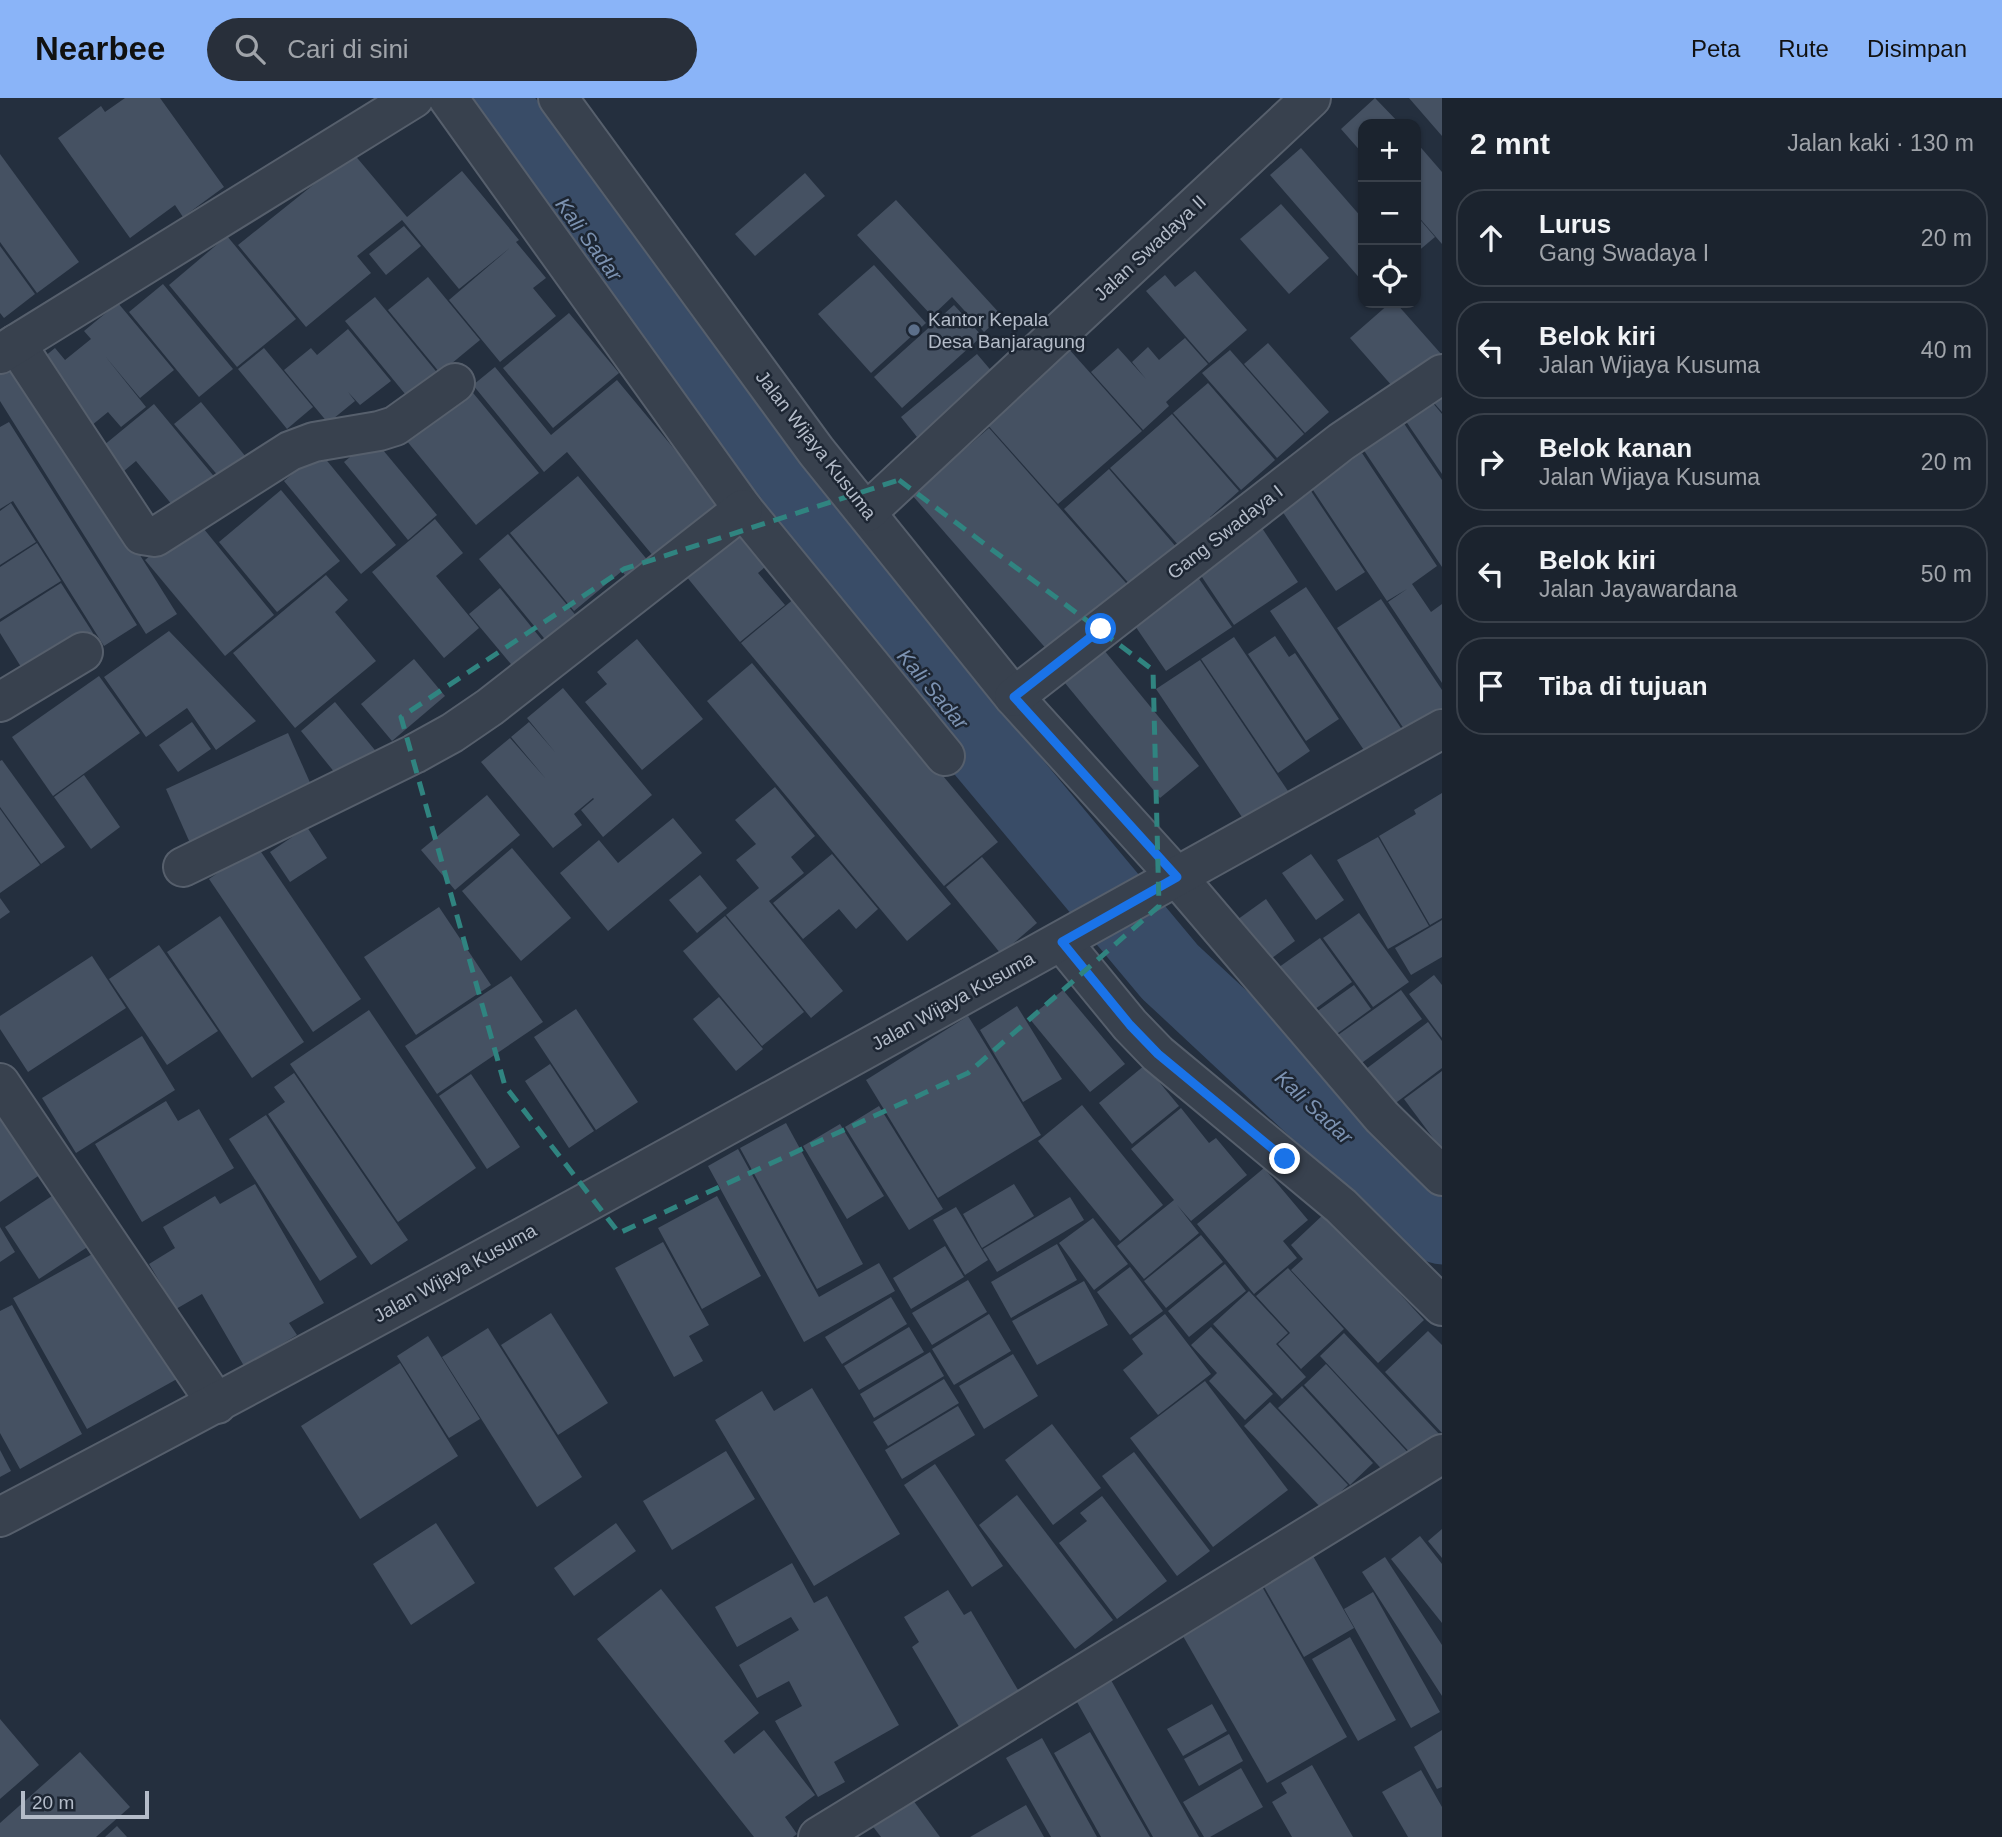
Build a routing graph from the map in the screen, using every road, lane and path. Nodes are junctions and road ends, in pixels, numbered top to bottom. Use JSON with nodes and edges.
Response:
{"nodes":[{"id":1,"x":414,"y":98,"type":"edge"},
{"id":2,"x":448,"y":98,"type":"edge"},
{"id":3,"x":558,"y":98,"type":"edge"},
{"id":4,"x":1311,"y":98,"type":"edge"},
{"id":5,"x":8,"y":349,"type":"edge"},
{"id":6,"x":1442,"y":373,"type":"edge"},
{"id":7,"x":455,"y":383,"type":"dead end"},
{"id":8,"x":743,"y":509,"type":"junction"},
{"id":9,"x":867,"y":512,"type":"junction"},
{"id":10,"x":83,"y":652,"type":"dead end"},
{"id":11,"x":1014,"y":697,"type":"junction"},
{"id":12,"x":0,"y":702,"type":"edge"},
{"id":13,"x":1442,"y":729,"type":"edge"},
{"id":14,"x":944,"y":756,"type":"dead end"},
{"id":15,"x":183,"y":866,"type":"dead end"},
{"id":16,"x":1169,"y":881,"type":"junction"},
{"id":17,"x":1062,"y":942,"type":"junction"},
{"id":18,"x":0,"y":1083,"type":"edge"},
{"id":19,"x":1442,"y":1176,"type":"edge"},
{"id":20,"x":1442,"y":1306,"type":"edge"},
{"id":21,"x":217,"y":1404,"type":"junction"},
{"id":22,"x":1442,"y":1454,"type":"edge"},
{"id":23,"x":0,"y":1517,"type":"edge"},
{"id":24,"x":818,"y":1837,"type":"edge"}],
"edges":[{"from":1,"to":5,"type":"street"},
{"from":2,"to":8,"type":"street"},
{"from":3,"to":9,"type":"street","name":"Jalan Wijaya Kusuma"},
{"from":4,"to":9,"type":"street","name":"Jalan Swadaya II"},
{"from":5,"to":7,"type":"street"},
{"from":6,"to":11,"type":"street","name":"Gang Swadaya I"},
{"from":8,"to":14,"type":"street"},
{"from":8,"to":15,"type":"street"},
{"from":9,"to":11,"type":"street","name":"Jalan Wijaya Kusuma"},
{"from":10,"to":12,"type":"street"},
{"from":11,"to":16,"type":"street","name":"Jalan Wijaya Kusuma"},
{"from":13,"to":16,"type":"street"},
{"from":16,"to":17,"type":"street","name":"Jalan Wijaya Kusuma"},
{"from":16,"to":19,"type":"street"},
{"from":17,"to":20,"type":"street"},
{"from":17,"to":21,"type":"street","name":"Jalan Wijaya Kusuma"},
{"from":18,"to":21,"type":"street"},
{"from":21,"to":23,"type":"street","name":"Jalan Wijaya Kusuma"},
{"from":22,"to":24,"type":"street"}]}
